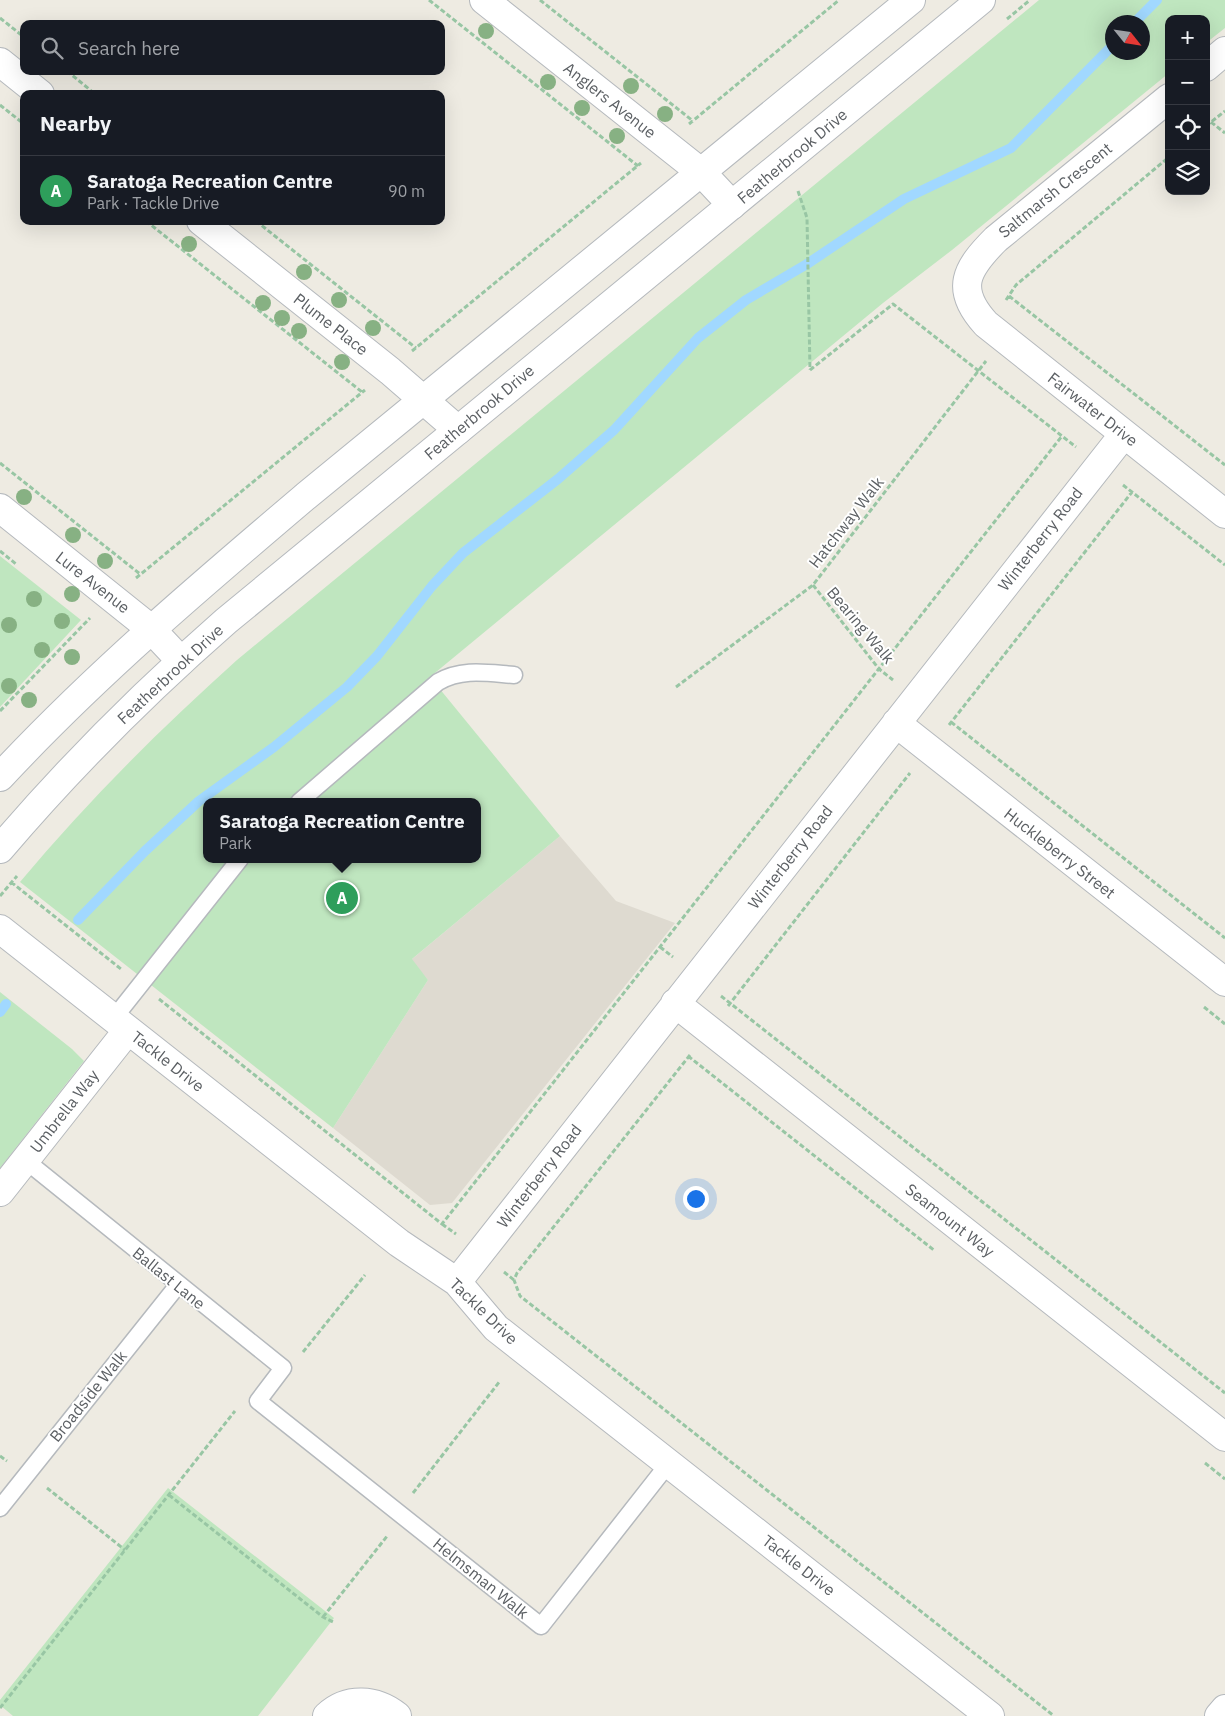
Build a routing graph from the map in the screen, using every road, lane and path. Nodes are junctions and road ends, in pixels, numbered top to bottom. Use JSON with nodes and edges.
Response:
{"nodes":[{"id":1,"x":429,"y":0,"type":"edge"},
{"id":2,"x":484,"y":0,"type":"edge"},
{"id":3,"x":540,"y":0,"type":"edge"},
{"id":4,"x":911,"y":0,"type":"edge"},
{"id":5,"x":981,"y":0,"type":"edge"},
{"id":6,"x":1030,"y":0,"type":"edge"},
{"id":7,"x":0,"y":18,"type":"edge"},
{"id":8,"x":1000,"y":24,"type":"dead end"},
{"id":9,"x":20,"y":34,"type":"edge"},
{"id":10,"x":0,"y":62,"type":"edge"},
{"id":11,"x":72,"y":75,"type":"edge"},
{"id":12,"x":35,"y":90,"type":"edge"},
{"id":13,"x":90,"y":90,"type":"edge"},
{"id":14,"x":1165,"y":101,"type":"edge"},
{"id":15,"x":0,"y":105,"type":"edge"},
{"id":16,"x":1225,"y":111,"type":"edge"},
{"id":17,"x":20,"y":121,"type":"edge"},
{"id":18,"x":693,"y":121,"type":"dead end"},
{"id":19,"x":1211,"y":122,"type":"joint"},
{"id":20,"x":1225,"y":133,"type":"edge"},
{"id":21,"x":1165,"y":160,"type":"edge"},
{"id":22,"x":638,"y":166,"type":"dead end"},
{"id":23,"x":702,"y":173,"type":"junction"},
{"id":24,"x":805,"y":185,"type":"dead end"},
{"id":25,"x":798,"y":191,"type":"junction"},
{"id":26,"x":790,"y":197,"type":"dead end"},
{"id":27,"x":732,"y":205,"type":"junction"},
{"id":28,"x":151,"y":225,"type":"edge"},
{"id":29,"x":206,"y":225,"type":"edge"},
{"id":30,"x":261,"y":225,"type":"edge"},
{"id":31,"x":1009,"y":296,"type":"junction"},
{"id":32,"x":968,"y":298,"type":"joint"},
{"id":33,"x":994,"y":332,"type":"junction"},
{"id":34,"x":416,"y":348,"type":"dead end"},
{"id":35,"x":961,"y":356,"type":"junction"},
{"id":36,"x":979,"y":370,"type":"junction"},
{"id":37,"x":362,"y":392,"type":"dead end"},
{"id":38,"x":424,"y":399,"type":"junction"},
{"id":39,"x":458,"y":430,"type":"junction"},
{"id":40,"x":1124,"y":434,"type":"junction"},
{"id":41,"x":1062,"y":436,"type":"junction"},
{"id":42,"x":0,"y":464,"type":"edge"},
{"id":43,"x":1098,"y":465,"type":"junction"},
{"id":44,"x":1225,"y":465,"type":"edge"},
{"id":45,"x":0,"y":508,"type":"edge"},
{"id":46,"x":1225,"y":514,"type":"edge"},
{"id":47,"x":1225,"y":565,"type":"edge"},
{"id":48,"x":140,"y":574,"type":"dead end"},
{"id":49,"x":812,"y":585,"type":"junction"},
{"id":50,"x":151,"y":628,"type":"junction"},
{"id":51,"x":181,"y":661,"type":"junction"},
{"id":52,"x":879,"y":669,"type":"junction"},
{"id":53,"x":514,"y":675,"type":"dead end"},
{"id":54,"x":676,"y":687,"type":"dead end"},
{"id":55,"x":916,"y":698,"type":"junction"},
{"id":56,"x":951,"y":722,"type":"dead end"},
{"id":57,"x":896,"y":723,"type":"junction"},
{"id":58,"x":0,"y":777,"type":"edge"},
{"id":59,"x":304,"y":798,"type":"edge"},
{"id":60,"x":0,"y":849,"type":"edge"},
{"id":61,"x":237,"y":863,"type":"edge"},
{"id":62,"x":22,"y":870,"type":"dead end"},
{"id":63,"x":11,"y":882,"type":"junction"},
{"id":64,"x":0,"y":896,"type":"edge"},
{"id":65,"x":0,"y":929,"type":"edge"},
{"id":66,"x":1225,"y":938,"type":"edge"},
{"id":67,"x":660,"y":947,"type":"junction"},
{"id":68,"x":696,"y":976,"type":"junction"},
{"id":69,"x":1225,"y":982,"type":"edge"},
{"id":70,"x":140,"y":985,"type":"junction"},
{"id":71,"x":675,"y":1003,"type":"junction"},
{"id":72,"x":121,"y":1024,"type":"junction"},
{"id":73,"x":25,"y":1160,"type":"junction"},
{"id":74,"x":0,"y":1192,"type":"edge"},
{"id":75,"x":365,"y":1275,"type":"dead end"},
{"id":76,"x":457,"y":1282,"type":"junction"},
{"id":77,"x":178,"y":1285,"type":"junction"},
{"id":78,"x":283,"y":1368,"type":"junction"},
{"id":79,"x":1225,"y":1393,"type":"edge"},
{"id":80,"x":258,"y":1401,"type":"junction"},
{"id":81,"x":1225,"y":1437,"type":"edge"},
{"id":82,"x":0,"y":1456,"type":"edge"},
{"id":83,"x":669,"y":1463,"type":"junction"},
{"id":84,"x":26,"y":1474,"type":"junction"},
{"id":85,"x":169,"y":1495,"type":"junction"},
{"id":86,"x":0,"y":1508,"type":"edge"},
{"id":87,"x":125,"y":1550,"type":"junction"},
{"id":88,"x":335,"y":1623,"type":"dead end"},
{"id":89,"x":0,"y":1708,"type":"edge"},
{"id":90,"x":1225,"y":1709,"type":"edge"},
{"id":91,"x":327,"y":1716,"type":"edge"},
{"id":92,"x":397,"y":1716,"type":"edge"},
{"id":93,"x":990,"y":1716,"type":"edge"},
{"id":94,"x":1219,"y":1716,"type":"edge"}],
"edges":[{"from":1,"to":22,"type":"path"},
{"from":2,"to":23,"type":"street","name":"Anglers Avenue"},
{"from":3,"to":18,"type":"path"},
{"from":4,"to":23,"type":"street"},
{"from":5,"to":27,"type":"street","name":"Featherbrook Drive"},
{"from":6,"to":8,"type":"path"},
{"from":7,"to":9,"type":"path"},
{"from":10,"to":12,"type":"street"},
{"from":11,"to":13,"type":"path"},
{"from":14,"to":32,"type":"street","name":"Saltmarsh Crescent"},
{"from":15,"to":17,"type":"path"},
{"from":16,"to":19,"type":"path"},
{"from":19,"to":20,"type":"path"},
{"from":21,"to":31,"type":"path"},
{"from":23,"to":27,"type":"street","name":"Anglers Avenue"},
{"from":23,"to":38,"type":"street"},
{"from":24,"to":25,"type":"path"},
{"from":25,"to":26,"type":"path"},
{"from":25,"to":35,"type":"path"},
{"from":27,"to":39,"type":"street","name":"Featherbrook Drive"},
{"from":28,"to":37,"type":"path"},
{"from":29,"to":38,"type":"street","name":"Plume Place"},
{"from":30,"to":34,"type":"path"},
{"from":31,"to":33,"type":"path"},
{"from":31,"to":44,"type":"path"},
{"from":32,"to":33,"type":"street","name":"Fairwater Drive"},
{"from":33,"to":35,"type":"path"},
{"from":33,"to":36,"type":"path","name":"Hatchway Walk"},
{"from":33,"to":40,"type":"street","name":"Fairwater Drive"},
{"from":35,"to":36,"type":"path"},
{"from":36,"to":41,"type":"path"},
{"from":36,"to":49,"type":"path","name":"Hatchway Walk"},
{"from":38,"to":39,"type":"street","name":"Plume Place"},
{"from":38,"to":50,"type":"street"},
{"from":39,"to":51,"type":"street","name":"Featherbrook Drive"},
{"from":40,"to":43,"type":"street","name":"Winterberry Road"},
{"from":40,"to":46,"type":"street","name":"Fairwater Drive"},
{"from":41,"to":43,"type":"path"},
{"from":41,"to":52,"type":"path"},
{"from":42,"to":48,"type":"path"},
{"from":43,"to":47,"type":"path"},
{"from":43,"to":55,"type":"street","name":"Winterberry Road"},
{"from":45,"to":50,"type":"street","name":"Lure Avenue"},
{"from":49,"to":52,"type":"path","name":"Bearing Walk"},
{"from":49,"to":54,"type":"path","name":"Hatchway Walk"},
{"from":50,"to":51,"type":"street","name":"Lure Avenue"},
{"from":50,"to":58,"type":"street"},
{"from":51,"to":60,"type":"street","name":"Featherbrook Drive"},
{"from":52,"to":55,"type":"path","name":"Bearing Walk"},
{"from":52,"to":67,"type":"path"},
{"from":53,"to":59,"type":"lane"},
{"from":55,"to":57,"type":"street","name":"Winterberry Road"},
{"from":56,"to":66,"type":"path"},
{"from":57,"to":68,"type":"street","name":"Winterberry Road"},
{"from":57,"to":69,"type":"street","name":"Huckleberry Street"},
{"from":61,"to":70,"type":"lane"},
{"from":62,"to":63,"type":"path"},
{"from":63,"to":64,"type":"path"},
{"from":63,"to":70,"type":"path"},
{"from":65,"to":72,"type":"street","name":"Tackle Drive"},
{"from":67,"to":68,"type":"path"},
{"from":67,"to":70,"type":"path"},
{"from":68,"to":71,"type":"street","name":"Winterberry Road"},
{"from":68,"to":79,"type":"path"},
{"from":70,"to":72,"type":"lane"},
{"from":71,"to":76,"type":"street","name":"Winterberry Road"},
{"from":71,"to":81,"type":"street","name":"Seamount Way"},
{"from":72,"to":73,"type":"street","name":"Umbrella Way"},
{"from":72,"to":76,"type":"street","name":"Tackle Drive"},
{"from":73,"to":74,"type":"street","name":"Umbrella Way"},
{"from":73,"to":77,"type":"lane","name":"Ballast Lane"},
{"from":75,"to":78,"type":"path"},
{"from":76,"to":83,"type":"street","name":"Tackle Drive"},
{"from":77,"to":78,"type":"lane","name":"Ballast Lane"},
{"from":77,"to":84,"type":"lane","name":"Broadside Walk"},
{"from":78,"to":80,"type":"lane"},
{"from":80,"to":83,"type":"lane","name":"Helmsman Walk"},
{"from":80,"to":85,"type":"path"},
{"from":82,"to":84,"type":"path"},
{"from":83,"to":93,"type":"street","name":"Tackle Drive"},
{"from":84,"to":86,"type":"lane","name":"Broadside Walk"},
{"from":84,"to":87,"type":"path"},
{"from":85,"to":87,"type":"path"},
{"from":85,"to":88,"type":"path"},
{"from":87,"to":89,"type":"path"},
{"from":90,"to":94,"type":"street"},
{"from":91,"to":92,"type":"street"}]}
